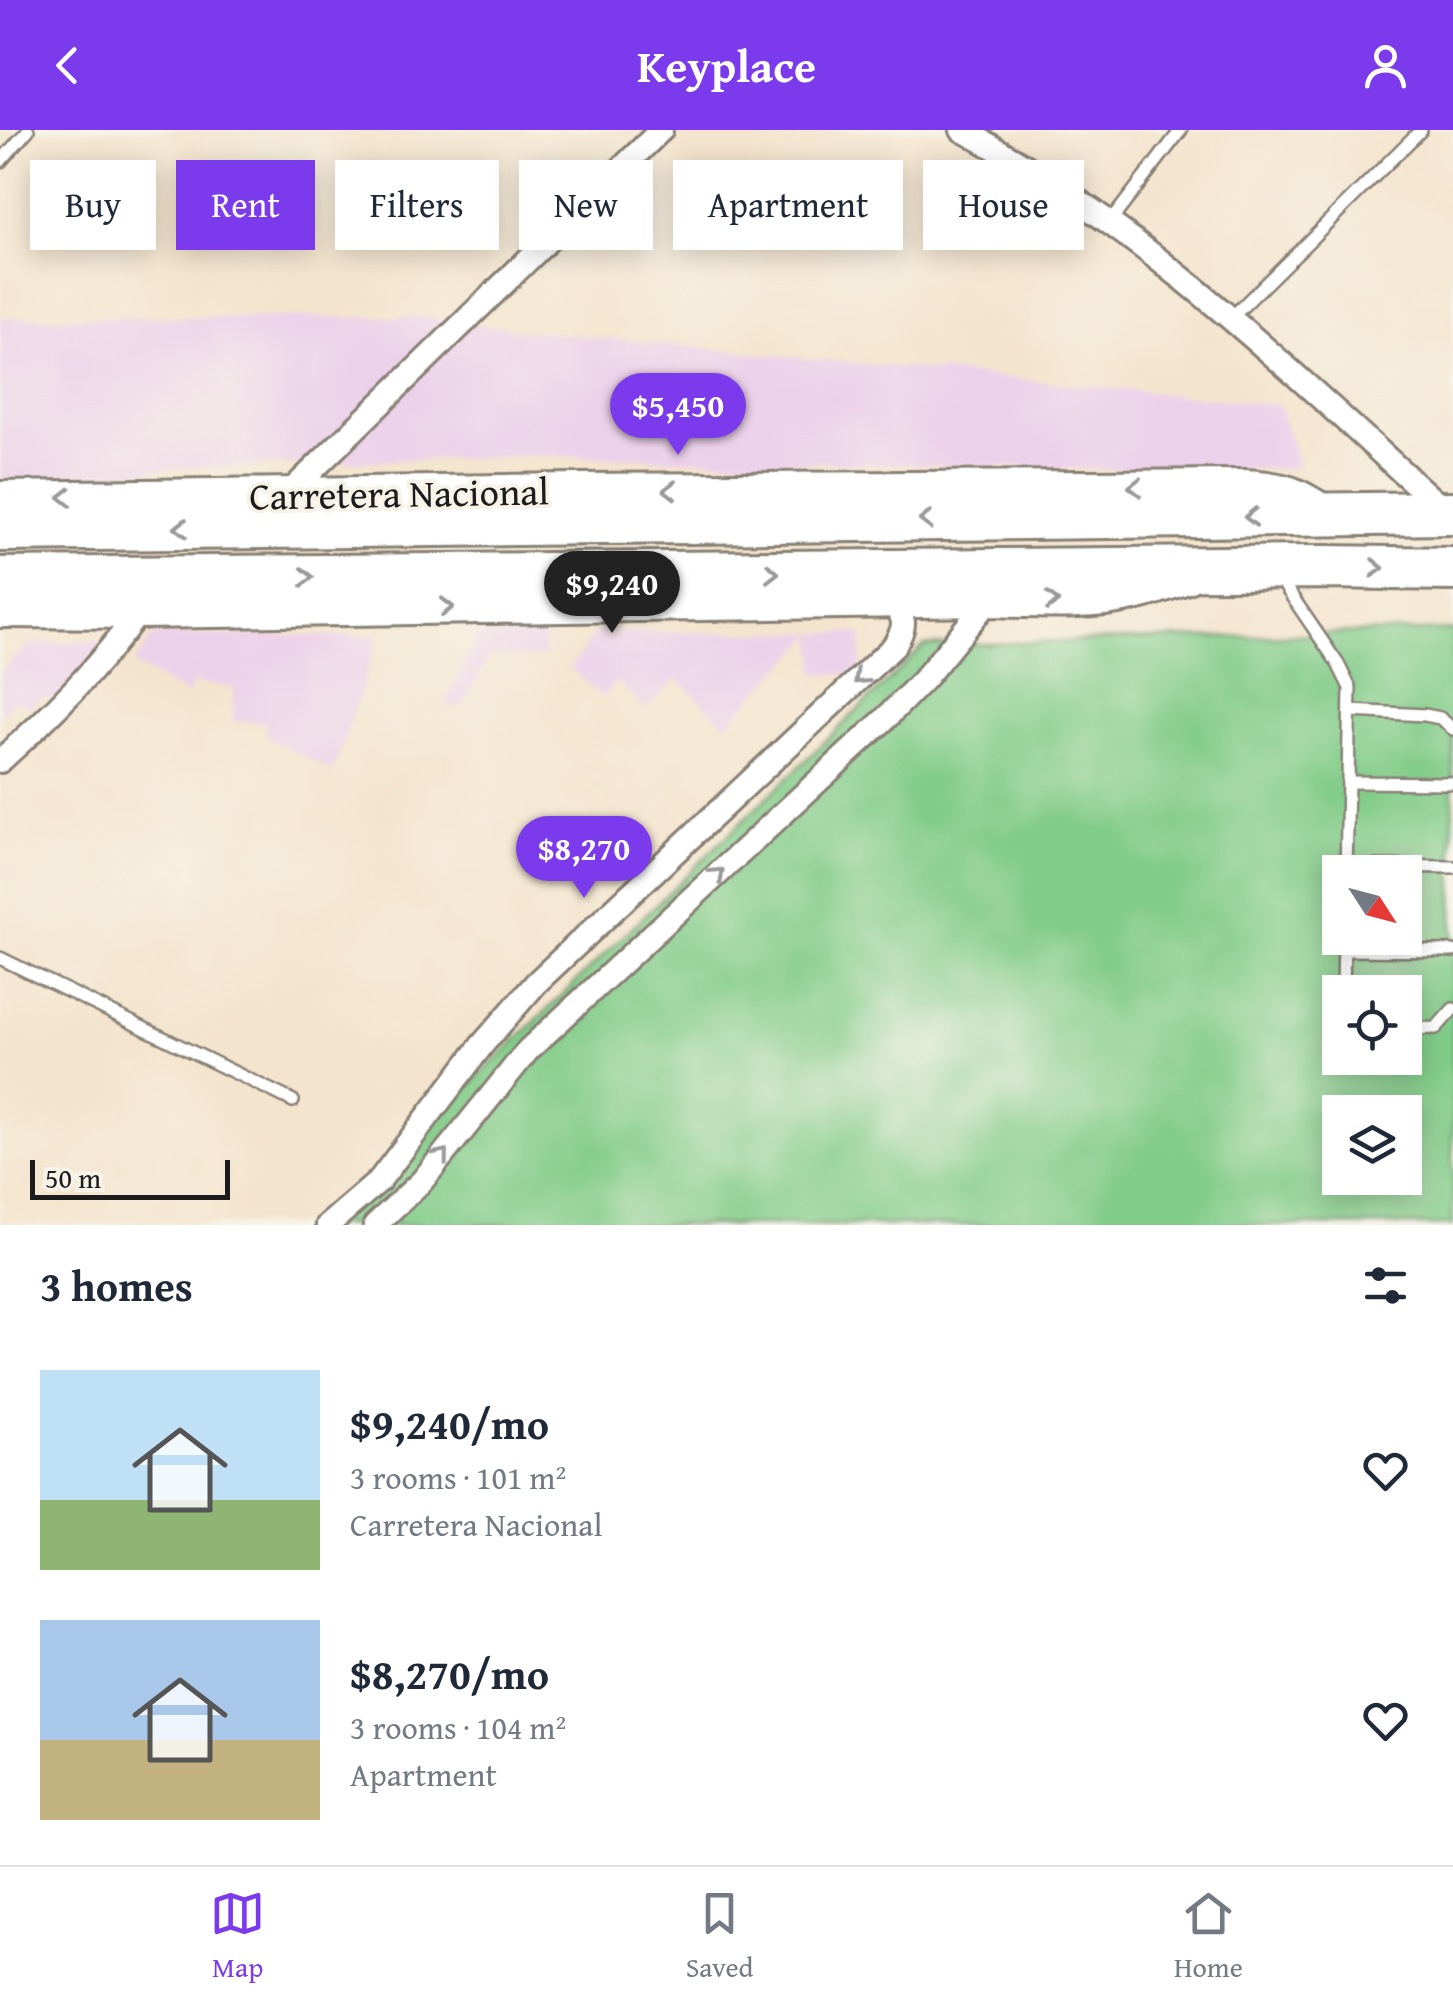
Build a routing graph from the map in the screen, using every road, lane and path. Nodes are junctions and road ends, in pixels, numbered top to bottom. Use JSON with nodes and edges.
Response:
{"nodes":[{"id":1,"x":28,"y":130,"type":"edge"},
{"id":2,"x":661,"y":130,"type":"edge"},
{"id":3,"x":962,"y":130,"type":"edge"},
{"id":4,"x":1181,"y":130,"type":"edge"},
{"id":5,"x":1421,"y":130,"type":"edge"},
{"id":6,"x":0,"y":162,"type":"edge"},
{"id":7,"x":1110,"y":222,"type":"junction"},
{"id":8,"x":1230,"y":318,"type":"junction"},
{"id":9,"x":287,"y":494,"type":"junction"},
{"id":10,"x":0,"y":498,"type":"edge"},
{"id":11,"x":1450,"y":513,"type":"edge"},
{"id":12,"x":1330,"y":516,"type":"junction"},
{"id":13,"x":0,"y":530,"type":"edge"},
{"id":14,"x":1272,"y":568,"type":"junction"},
{"id":15,"x":1210,"y":569,"type":"junction"},
{"id":16,"x":1453,"y":570,"type":"edge"},
{"id":17,"x":0,"y":579,"type":"edge"},
{"id":18,"x":990,"y":600,"type":"junction"},
{"id":19,"x":892,"y":601,"type":"junction"},
{"id":20,"x":0,"y":611,"type":"edge"},
{"id":21,"x":140,"y":612,"type":"junction"},
{"id":22,"x":1350,"y":712,"type":"junction"},
{"id":23,"x":1453,"y":729,"type":"edge"},
{"id":24,"x":0,"y":761,"type":"edge"},
{"id":25,"x":1348,"y":782,"type":"junction"},
{"id":26,"x":1453,"y":782,"type":"edge"},
{"id":27,"x":1346,"y":855,"type":"edge"},
{"id":28,"x":1453,"y":867,"type":"edge"},
{"id":29,"x":1422,"y":868,"type":"edge"},
{"id":30,"x":1422,"y":949,"type":"edge"},
{"id":31,"x":1453,"y":951,"type":"edge"},
{"id":32,"x":0,"y":958,"type":"edge"},
{"id":33,"x":1453,"y":1009,"type":"edge"},
{"id":34,"x":1422,"y":1028,"type":"edge"},
{"id":35,"x":293,"y":1101,"type":"dead end"},
{"id":36,"x":328,"y":1225,"type":"edge"},
{"id":37,"x":374,"y":1225,"type":"edge"}],
"edges":[{"from":1,"to":6,"type":"lane"},
{"from":2,"to":9,"type":"street"},
{"from":3,"to":7,"type":"street"},
{"from":4,"to":7,"type":"lane"},
{"from":5,"to":8,"type":"lane"},
{"from":7,"to":8,"type":"street"},
{"from":8,"to":11,"type":"street"},
{"from":9,"to":10,"type":"main road","name":"Carretera Nacional","one_way":true},
{"from":12,"to":9,"type":"main road","name":"Carretera Nacional","one_way":true},
{"from":11,"to":12,"type":"highway","name":"Carretera Nacional"},
{"from":12,"to":13,"type":"highway","name":"Carretera Nacional","one_way":true},
{"from":14,"to":15,"type":"highway"},
{"from":14,"to":16,"type":"highway","one_way":true},
{"from":14,"to":22,"type":"lane"},
{"from":17,"to":15,"type":"highway","one_way":true},
{"from":18,"to":15,"type":"main road","one_way":true},
{"from":18,"to":19,"type":"main road"},
{"from":37,"to":18,"type":"street","one_way":true},
{"from":21,"to":19,"type":"main road","one_way":true},
{"from":19,"to":36,"type":"street","one_way":true},
{"from":20,"to":21,"type":"main road"},
{"from":21,"to":24,"type":"street"},
{"from":22,"to":23,"type":"lane"},
{"from":22,"to":25,"type":"lane"},
{"from":25,"to":26,"type":"lane"},
{"from":25,"to":27,"type":"lane"},
{"from":28,"to":29,"type":"lane"},
{"from":30,"to":31,"type":"lane"},
{"from":32,"to":35,"type":"lane"},
{"from":33,"to":34,"type":"lane"}]}
